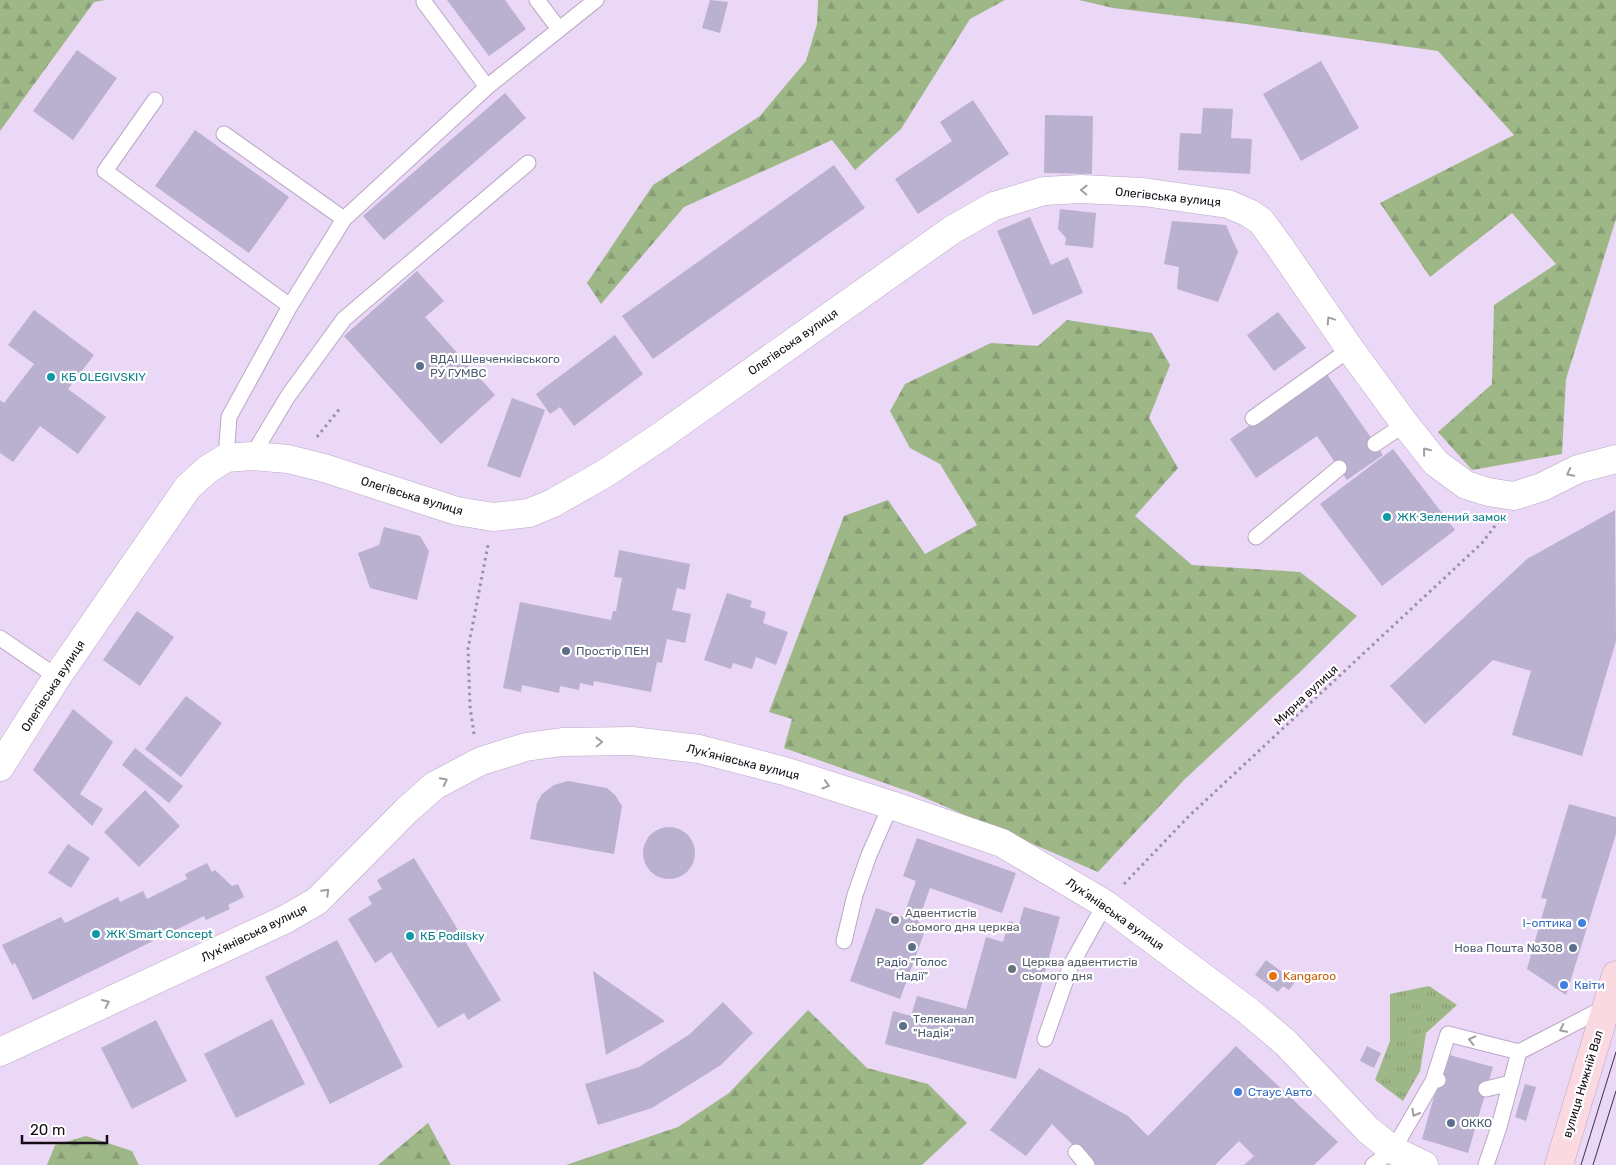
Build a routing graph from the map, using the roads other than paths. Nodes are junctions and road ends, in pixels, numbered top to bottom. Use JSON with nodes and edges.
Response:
{"nodes":[{"id":1,"x":537,"y":0,"type":"edge"},
{"id":2,"x":596,"y":0,"type":"edge"},
{"id":3,"x":424,"y":2,"type":"dead end"},
{"id":4,"x":559,"y":30,"type":"junction"},
{"id":5,"x":486,"y":87,"type":"junction"},
{"id":6,"x":156,"y":100,"type":"dead end"},
{"id":7,"x":224,"y":134,"type":"dead end"},
{"id":8,"x":528,"y":163,"type":"dead end"},
{"id":9,"x":344,"y":220,"type":"junction"},
{"id":10,"x":290,"y":306,"type":"junction"},
{"id":11,"x":1350,"y":349,"type":"junction"},
{"id":12,"x":1253,"y":418,"type":"dead end"},
{"id":13,"x":1405,"y":424,"type":"junction"},
{"id":14,"x":1375,"y":444,"type":"dead end"},
{"id":15,"x":239,"y":457,"type":"junction"},
{"id":16,"x":1616,"y":459,"type":"edge"},
{"id":17,"x":1339,"y":468,"type":"dead end"},
{"id":18,"x":1256,"y":537,"type":"dead end"},
{"id":19,"x":0,"y":638,"type":"edge"},
{"id":20,"x":57,"y":677,"type":"junction"},
{"id":21,"x":0,"y":767,"type":"edge"},
{"id":22,"x":891,"y":805,"type":"junction"},
{"id":23,"x":1105,"y":904,"type":"junction"},
{"id":24,"x":844,"y":941,"type":"dead end"},
{"id":25,"x":1616,"y":975,"type":"edge"},
{"id":26,"x":1606,"y":1007,"type":"junction"},
{"id":27,"x":1045,"y":1039,"type":"dead end"},
{"id":28,"x":0,"y":1052,"type":"edge"},
{"id":29,"x":1519,"y":1052,"type":"junction"},
{"id":30,"x":1511,"y":1083,"type":"junction"},
{"id":31,"x":1486,"y":1089,"type":"dead end"},
{"id":32,"x":1076,"y":1152,"type":"dead end"},
{"id":33,"x":1383,"y":1158,"type":"edge"},
{"id":34,"x":1087,"y":1165,"type":"edge"},
{"id":35,"x":1424,"y":1165,"type":"edge"},
{"id":36,"x":1486,"y":1165,"type":"edge"},
{"id":37,"x":1558,"y":1165,"type":"edge"}],
"edges":[{"from":1,"to":4,"type":"lane"},
{"from":2,"to":4,"type":"lane"},
{"from":3,"to":5,"type":"lane"},
{"from":4,"to":5,"type":"lane"},
{"from":5,"to":9,"type":"lane"},
{"from":6,"to":10,"type":"lane"},
{"from":7,"to":9,"type":"lane"},
{"from":8,"to":15,"type":"lane"},
{"from":9,"to":10,"type":"lane"},
{"from":10,"to":15,"type":"lane"},
{"from":11,"to":12,"type":"lane"},
{"from":11,"to":13,"type":"street","name":"Олегівська вулиця"},
{"from":11,"to":15,"type":"street","name":"Олегівська вулиця","one_way":true},
{"from":13,"to":14,"type":"lane"},
{"from":16,"to":13,"type":"street","name":"Олегівська вулиця","one_way":true},
{"from":15,"to":20,"type":"street","name":"Олегівська вулиця"},
{"from":17,"to":18,"type":"lane"},
{"from":19,"to":20,"type":"lane"},
{"from":20,"to":21,"type":"street","name":"Олегівська вулиця"},
{"from":22,"to":23,"type":"street","name":"Лукʼянівська вулиця"},
{"from":22,"to":24,"type":"lane"},
{"from":28,"to":22,"type":"street","name":"Лукʼянівська вулиця","one_way":true},
{"from":23,"to":27,"type":"lane"},
{"from":23,"to":33,"type":"street","name":"Лукʼянівська вулиця"},
{"from":25,"to":26,"type":"main road","name":"вулиця Нижній Вал"},
{"from":26,"to":29,"type":"lane","one_way":true},
{"from":26,"to":37,"type":"main road","name":"вулиця Нижній Вал"},
{"from":29,"to":30,"type":"lane"},
{"from":29,"to":33,"type":"lane","one_way":true},
{"from":30,"to":31,"type":"lane"},
{"from":30,"to":36,"type":"lane"},
{"from":32,"to":34,"type":"lane"},
{"from":33,"to":35,"type":"street","name":"Лукʼянівська вулиця"}]}
